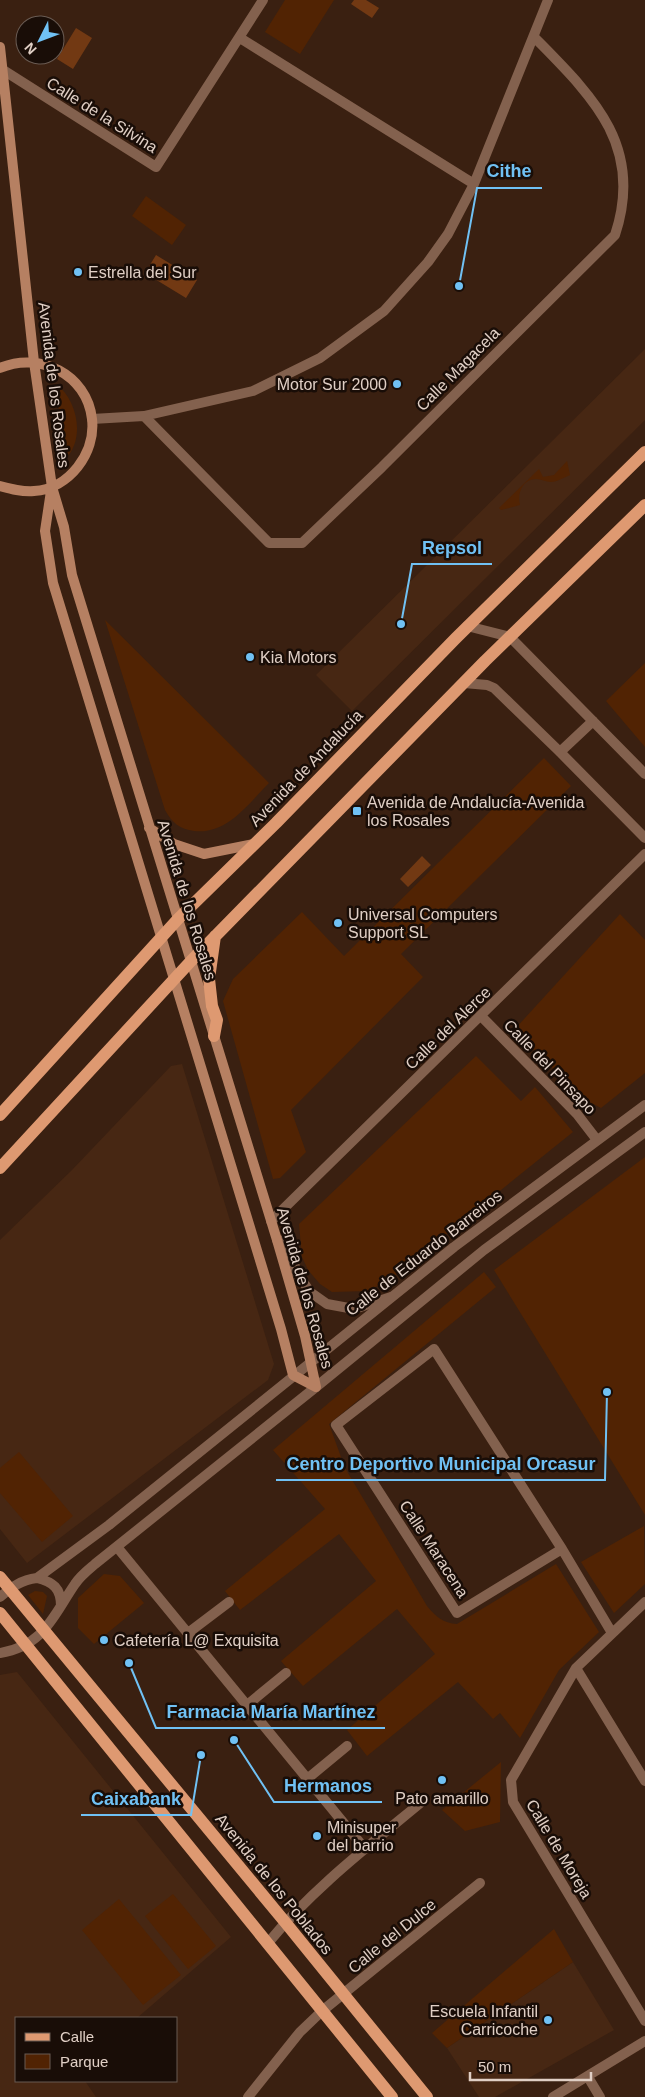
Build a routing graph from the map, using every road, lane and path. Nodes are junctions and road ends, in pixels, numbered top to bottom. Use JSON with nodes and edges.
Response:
{"nodes":[{"id":1,"x":263,"y":0,"type":"edge"},
{"id":2,"x":548,"y":0,"type":"edge"},
{"id":3,"x":534,"y":37,"type":"junction"},
{"id":4,"x":240,"y":38,"type":"junction"},
{"id":5,"x":0,"y":47,"type":"edge"},
{"id":6,"x":1,"y":69,"type":"edge"},
{"id":7,"x":622,"y":132,"type":"dead end"},
{"id":8,"x":632,"y":163,"type":"dead end"},
{"id":9,"x":474,"y":184,"type":"junction"},
{"id":10,"x":34,"y":362,"type":"junction"},
{"id":11,"x":0,"y":368,"type":"edge"},
{"id":12,"x":144,"y":416,"type":"junction"},
{"id":13,"x":92,"y":418,"type":"junction"},
{"id":14,"x":645,"y":452,"type":"edge"},
{"id":15,"x":0,"y":486,"type":"edge"},
{"id":16,"x":52,"y":487,"type":"junction"},
{"id":17,"x":645,"y":505,"type":"edge"},
{"id":18,"x":467,"y":626,"type":"junction"},
{"id":19,"x":510,"y":637,"type":"junction"},
{"id":20,"x":464,"y":683,"type":"junction"},
{"id":21,"x":593,"y":721,"type":"junction"},
{"id":22,"x":560,"y":752,"type":"junction"},
{"id":23,"x":645,"y":774,"type":"edge"},
{"id":24,"x":149,"y":828,"type":"junction"},
{"id":25,"x":645,"y":838,"type":"edge"},
{"id":26,"x":254,"y":844,"type":"junction"},
{"id":27,"x":645,"y":854,"type":"edge"},
{"id":28,"x":178,"y":919,"type":"junction"},
{"id":29,"x":215,"y":936,"type":"junction"},
{"id":30,"x":161,"y":938,"type":"junction"},
{"id":31,"x":191,"y":960,"type":"junction"},
{"id":32,"x":173,"y":979,"type":"junction"},
{"id":33,"x":481,"y":1016,"type":"junction"},
{"id":34,"x":214,"y":1036,"type":"junction"},
{"id":35,"x":645,"y":1105,"type":"edge"},
{"id":36,"x":0,"y":1115,"type":"edge"},
{"id":37,"x":645,"y":1132,"type":"edge"},
{"id":38,"x":597,"y":1140,"type":"junction"},
{"id":39,"x":0,"y":1168,"type":"edge"},
{"id":40,"x":271,"y":1222,"type":"junction"},
{"id":41,"x":277,"y":1240,"type":"junction"},
{"id":42,"x":391,"y":1297,"type":"junction"},
{"id":43,"x":312,"y":1360,"type":"junction"},
{"id":44,"x":293,"y":1375,"type":"junction"},
{"id":45,"x":316,"y":1388,"type":"junction"},
{"id":46,"x":117,"y":1547,"type":"junction"},
{"id":47,"x":562,"y":1549,"type":"junction"},
{"id":48,"x":0,"y":1577,"type":"edge"},
{"id":49,"x":36,"y":1578,"type":"junction"},
{"id":50,"x":5,"y":1593,"type":"edge"},
{"id":51,"x":229,"y":1602,"type":"dead end"},
{"id":52,"x":645,"y":1602,"type":"edge"},
{"id":53,"x":61,"y":1606,"type":"junction"},
{"id":54,"x":0,"y":1613,"type":"edge"},
{"id":55,"x":44,"y":1630,"type":"junction"},
{"id":56,"x":188,"y":1633,"type":"junction"},
{"id":57,"x":612,"y":1633,"type":"junction"},
{"id":58,"x":26,"y":1645,"type":"junction"},
{"id":59,"x":0,"y":1653,"type":"edge"},
{"id":60,"x":576,"y":1668,"type":"junction"},
{"id":61,"x":286,"y":1673,"type":"dead end"},
{"id":62,"x":247,"y":1705,"type":"junction"},
{"id":63,"x":347,"y":1746,"type":"dead end"},
{"id":64,"x":307,"y":1779,"type":"junction"},
{"id":65,"x":645,"y":1781,"type":"edge"},
{"id":66,"x":424,"y":1800,"type":"dead end"},
{"id":67,"x":365,"y":1849,"type":"junction"},
{"id":68,"x":480,"y":1883,"type":"dead end"},
{"id":69,"x":285,"y":1922,"type":"junction"},
{"id":70,"x":268,"y":1943,"type":"junction"},
{"id":71,"x":343,"y":1995,"type":"junction"},
{"id":72,"x":322,"y":2011,"type":"junction"},
{"id":73,"x":645,"y":2021,"type":"edge"},
{"id":74,"x":644,"y":2045,"type":"edge"},
{"id":75,"x":588,"y":2077,"type":"junction"},
{"id":76,"x":248,"y":2097,"type":"edge"},
{"id":77,"x":392,"y":2097,"type":"edge"},
{"id":78,"x":427,"y":2097,"type":"edge"},
{"id":79,"x":553,"y":2097,"type":"edge"},
{"id":80,"x":600,"y":2097,"type":"edge"}],
"edges":[{"from":1,"to":4,"type":"street","name":"Calle de la Silvina"},
{"from":2,"to":3,"type":"street"},
{"from":3,"to":7,"type":"street"},
{"from":3,"to":9,"type":"street"},
{"from":4,"to":6,"type":"street","name":"Calle de la Silvina"},
{"from":4,"to":9,"type":"street"},
{"from":5,"to":6,"type":"main road","name":"Avenida de los Rosales"},
{"from":6,"to":10,"type":"main road","name":"Avenida de los Rosales"},
{"from":8,"to":12,"type":"street","name":"Calle Magacela"},
{"from":9,"to":12,"type":"street"},
{"from":10,"to":11,"type":"main road"},
{"from":10,"to":13,"type":"main road"},
{"from":10,"to":16,"type":"main road","name":"Avenida de los Rosales"},
{"from":12,"to":13,"type":"street"},
{"from":13,"to":16,"type":"main road"},
{"from":14,"to":18,"type":"main road","name":"Avenida de Andalucía"},
{"from":15,"to":16,"type":"main road"},
{"from":16,"to":24,"type":"main road","name":"Avenida de los Rosales"},
{"from":16,"to":30,"type":"main road","name":"Avenida de los Rosales"},
{"from":17,"to":19,"type":"main road"},
{"from":18,"to":19,"type":"street"},
{"from":18,"to":26,"type":"main road","name":"Avenida de Andalucía"},
{"from":19,"to":20,"type":"main road"},
{"from":19,"to":21,"type":"street"},
{"from":20,"to":22,"type":"street"},
{"from":20,"to":29,"type":"main road"},
{"from":21,"to":22,"type":"street"},
{"from":21,"to":23,"type":"street"},
{"from":22,"to":25,"type":"street"},
{"from":24,"to":26,"type":"main road"},
{"from":24,"to":28,"type":"main road","name":"Avenida de los Rosales"},
{"from":26,"to":28,"type":"main road","name":"Avenida de Andalucía"},
{"from":27,"to":33,"type":"street","name":"Calle del Alerce"},
{"from":28,"to":30,"type":"main road","name":"Avenida de Andalucía"},
{"from":28,"to":31,"type":"main road","name":"Avenida de los Rosales"},
{"from":29,"to":31,"type":"main road"},
{"from":29,"to":34,"type":"main road"},
{"from":30,"to":32,"type":"main road","name":"Avenida de los Rosales"},
{"from":30,"to":36,"type":"main road","name":"Avenida de Andalucía"},
{"from":31,"to":32,"type":"main road"},
{"from":31,"to":34,"type":"main road","name":"Avenida de los Rosales"},
{"from":32,"to":39,"type":"main road"},
{"from":32,"to":44,"type":"main road","name":"Avenida de los Rosales"},
{"from":33,"to":38,"type":"street","name":"Calle del Pinsapo"},
{"from":33,"to":40,"type":"street","name":"Calle del Alerce"},
{"from":34,"to":40,"type":"main road","name":"Avenida de los Rosales"},
{"from":35,"to":38,"type":"street","name":"Calle de Eduardo Barreiros"},
{"from":37,"to":45,"type":"street"},
{"from":38,"to":42,"type":"street","name":"Calle de Eduardo Barreiros"},
{"from":40,"to":41,"type":"main road","name":"Avenida de los Rosales"},
{"from":41,"to":42,"type":"street"},
{"from":41,"to":43,"type":"main road","name":"Avenida de los Rosales"},
{"from":42,"to":43,"type":"street","name":"Calle de Eduardo Barreiros"},
{"from":43,"to":44,"type":"street","name":"Calle de Eduardo Barreiros"},
{"from":43,"to":45,"type":"main road","name":"Avenida de los Rosales"},
{"from":44,"to":45,"type":"main road","name":"Avenida de los Rosales"},
{"from":44,"to":49,"type":"street","name":"Calle de Eduardo Barreiros"},
{"from":45,"to":46,"type":"street"},
{"from":46,"to":53,"type":"street"},
{"from":46,"to":56,"type":"street"},
{"from":47,"to":47,"type":"street","name":"Calle Maracena"},
{"from":47,"to":57,"type":"street","name":"Calle Maracena"},
{"from":48,"to":50,"type":"main road","name":"Avenida de los Poblados"},
{"from":49,"to":50,"type":"street","name":"Calle de Eduardo Barreiros"},
{"from":49,"to":53,"type":"street"},
{"from":50,"to":55,"type":"main road","name":"Avenida de los Poblados"},
{"from":51,"to":56,"type":"street"},
{"from":52,"to":57,"type":"street","name":"Calle de Moreja"},
{"from":53,"to":55,"type":"street"},
{"from":54,"to":58,"type":"main road"},
{"from":55,"to":58,"type":"street"},
{"from":55,"to":69,"type":"main road","name":"Avenida de los Poblados"},
{"from":56,"to":62,"type":"street"},
{"from":57,"to":60,"type":"street","name":"Calle de Moreja"},
{"from":58,"to":59,"type":"street"},
{"from":58,"to":70,"type":"main road"},
{"from":60,"to":65,"type":"street"},
{"from":60,"to":73,"type":"street","name":"Calle de Moreja"},
{"from":61,"to":62,"type":"street"},
{"from":62,"to":64,"type":"street"},
{"from":63,"to":64,"type":"street"},
{"from":64,"to":67,"type":"street"},
{"from":66,"to":67,"type":"street"},
{"from":67,"to":69,"type":"street"},
{"from":68,"to":71,"type":"street","name":"Calle del Dulce"},
{"from":69,"to":70,"type":"street"},
{"from":69,"to":71,"type":"main road","name":"Avenida de los Poblados"},
{"from":70,"to":72,"type":"main road"},
{"from":71,"to":72,"type":"street","name":"Calle del Dulce"},
{"from":71,"to":78,"type":"main road","name":"Avenida de los Poblados"},
{"from":72,"to":76,"type":"street","name":"Calle del Dulce"},
{"from":72,"to":77,"type":"main road"},
{"from":74,"to":75,"type":"street"},
{"from":75,"to":79,"type":"street"},
{"from":75,"to":80,"type":"street"}]}
